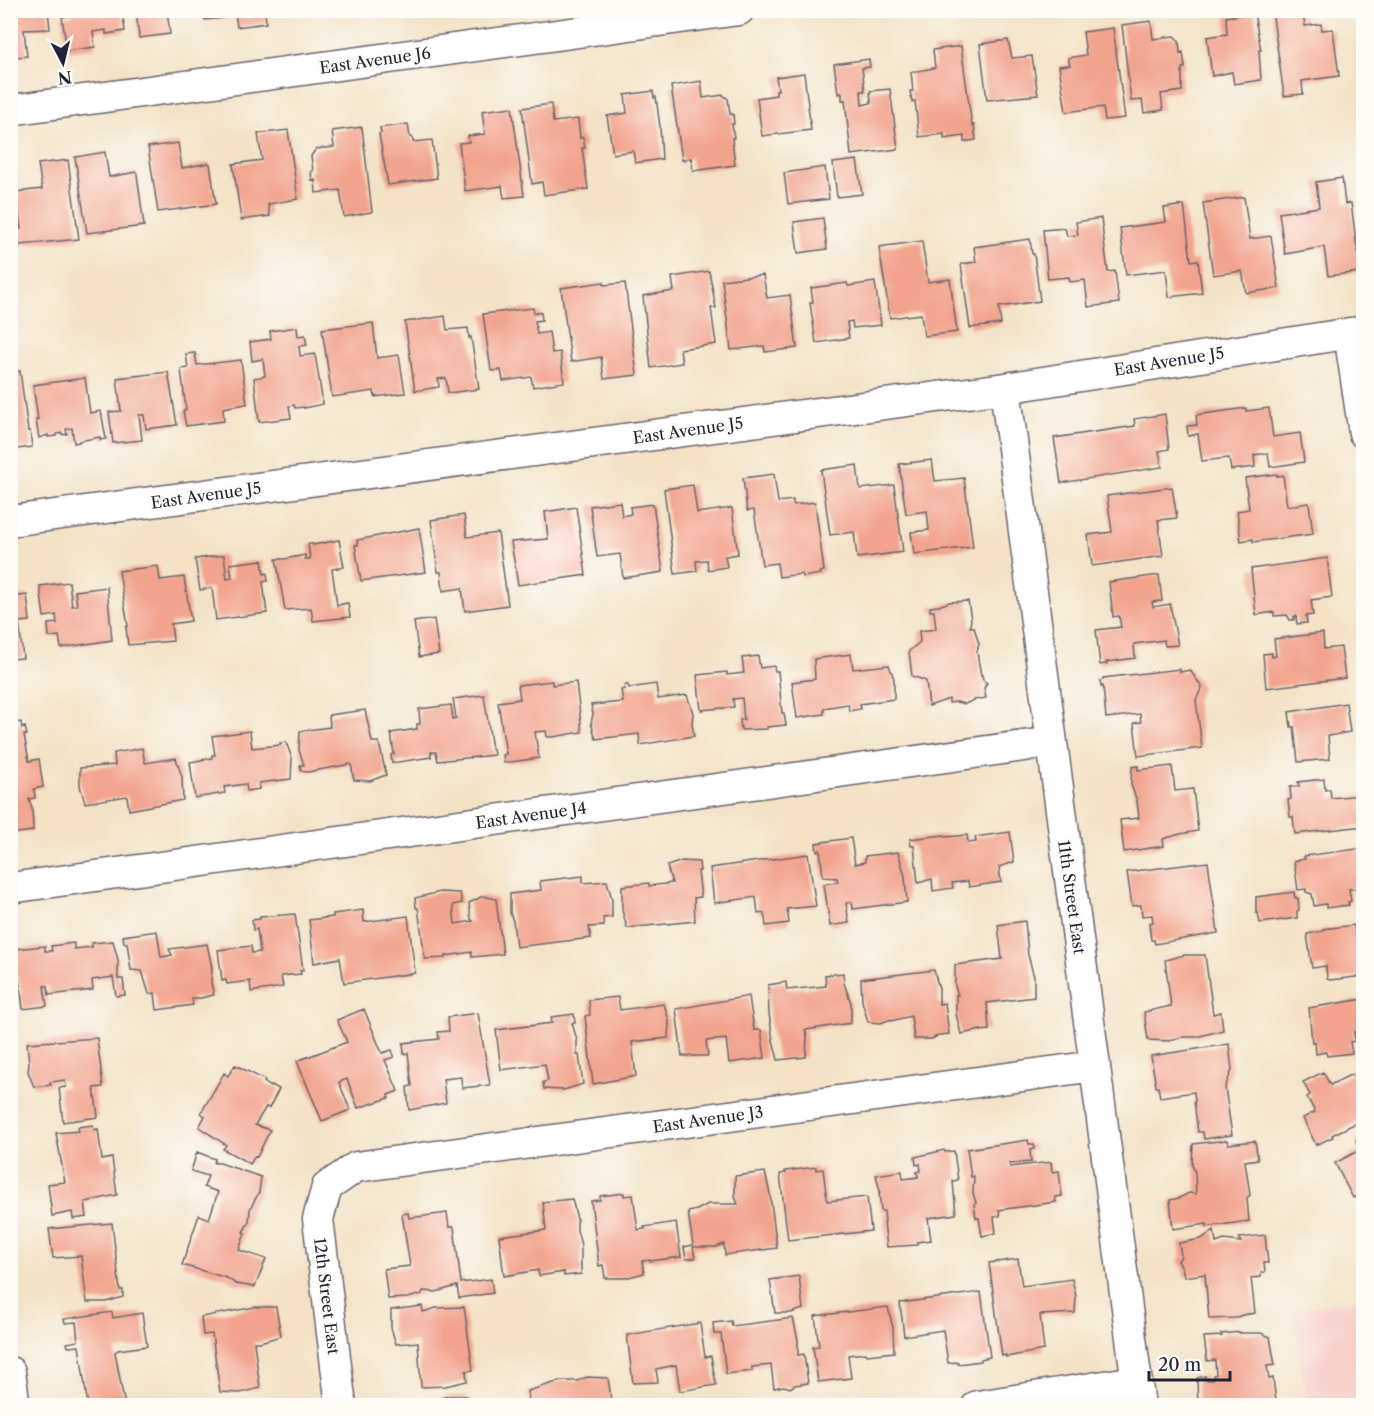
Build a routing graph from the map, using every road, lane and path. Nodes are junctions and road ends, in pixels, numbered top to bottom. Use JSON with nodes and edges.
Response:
{"nodes":[{"id":1,"x":739,"y":10,"type":"edge"},
{"id":2,"x":689,"y":14,"type":"edge"},
{"id":3,"x":10,"y":110,"type":"edge"},
{"id":4,"x":1356,"y":332,"type":"edge"},
{"id":5,"x":1005,"y":388,"type":"junction"},
{"id":6,"x":1364,"y":433,"type":"edge"},
{"id":7,"x":10,"y":521,"type":"edge"},
{"id":8,"x":1052,"y":742,"type":"junction"},
{"id":9,"x":10,"y":888,"type":"edge"},
{"id":10,"x":1095,"y":1066,"type":"junction"},
{"id":11,"x":327,"y":1187,"type":"joint"},
{"id":12,"x":10,"y":1372,"type":"edge"},
{"id":13,"x":1138,"y":1393,"type":"edge"},
{"id":14,"x":15,"y":1406,"type":"edge"},
{"id":15,"x":341,"y":1406,"type":"edge"},
{"id":16,"x":977,"y":1406,"type":"edge"}],
"edges":[{"from":1,"to":2,"type":"street","name":"East Avenue J6"},
{"from":2,"to":3,"type":"street","name":"East Avenue J6"},
{"from":4,"to":5,"type":"street","name":"East Avenue J5"},
{"from":4,"to":6,"type":"street"},
{"from":5,"to":7,"type":"street","name":"East Avenue J5"},
{"from":5,"to":8,"type":"street","name":"11th Street East"},
{"from":8,"to":9,"type":"street","name":"East Avenue J4"},
{"from":8,"to":10,"type":"street","name":"11th Street East"},
{"from":10,"to":11,"type":"street","name":"East Avenue J3"},
{"from":10,"to":13,"type":"street","name":"11th Street East"},
{"from":11,"to":15,"type":"street","name":"12th Street East"},
{"from":12,"to":14,"type":"street"},
{"from":13,"to":16,"type":"street"}]}
